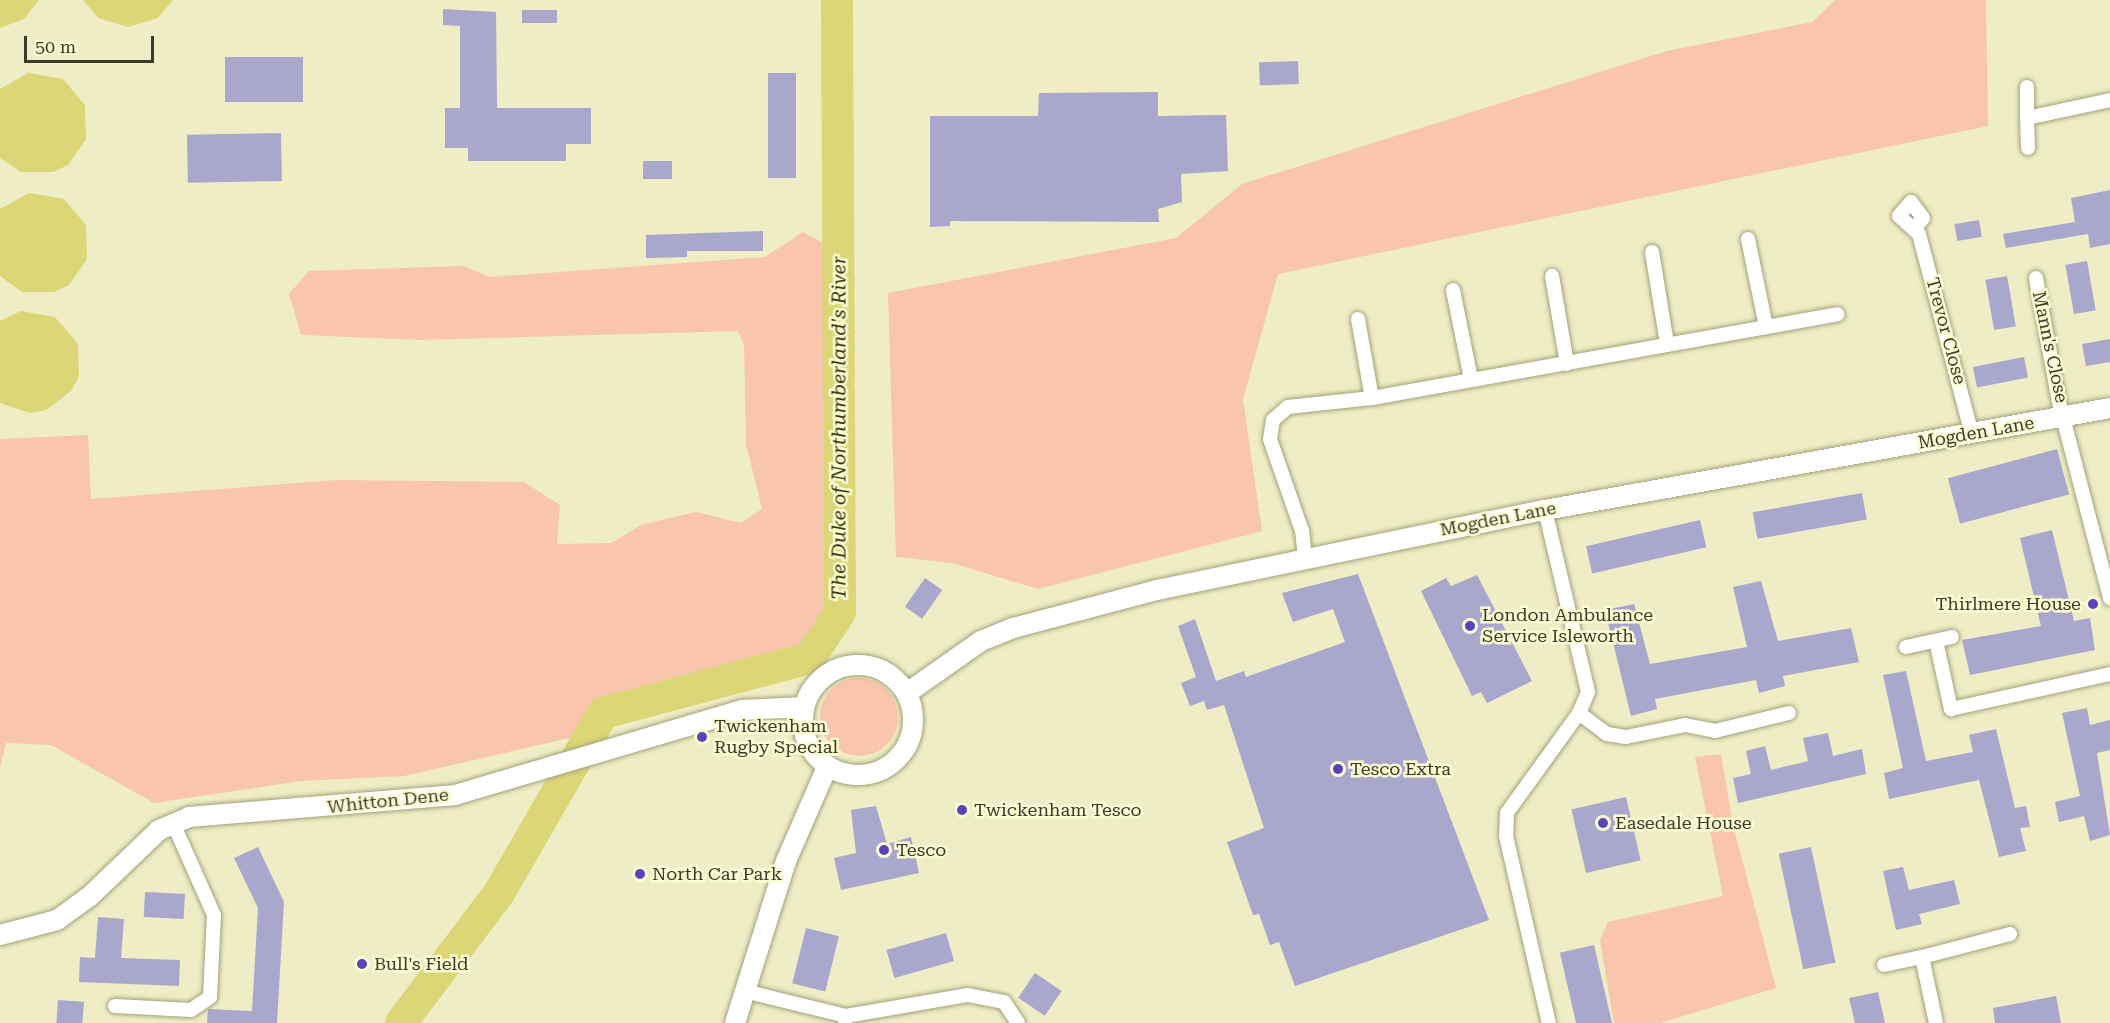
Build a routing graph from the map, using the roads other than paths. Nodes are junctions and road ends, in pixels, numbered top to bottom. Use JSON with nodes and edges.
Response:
{"nodes":[{"id":1,"x":2027,"y":87,"type":"dead end"},
{"id":2,"x":2110,"y":100,"type":"edge"},
{"id":3,"x":2027,"y":118,"type":"junction"},
{"id":4,"x":2028,"y":148,"type":"dead end"},
{"id":5,"x":1916,"y":227,"type":"dead end"},
{"id":6,"x":1748,"y":239,"type":"dead end"},
{"id":7,"x":1652,"y":252,"type":"dead end"},
{"id":8,"x":1552,"y":276,"type":"dead end"},
{"id":9,"x":2036,"y":278,"type":"dead end"},
{"id":10,"x":1453,"y":290,"type":"dead end"},
{"id":11,"x":1837,"y":314,"type":"dead end"},
{"id":12,"x":1358,"y":320,"type":"dead end"},
{"id":13,"x":1766,"y":327,"type":"junction"},
{"id":14,"x":1667,"y":344,"type":"junction"},
{"id":15,"x":1567,"y":364,"type":"junction"},
{"id":16,"x":1471,"y":380,"type":"junction"},
{"id":17,"x":1372,"y":398,"type":"junction"},
{"id":18,"x":2110,"y":408,"type":"edge"},
{"id":19,"x":2066,"y":417,"type":"junction"},
{"id":20,"x":1972,"y":435,"type":"junction"},
{"id":21,"x":1545,"y":510,"type":"junction"},
{"id":22,"x":1305,"y":558,"type":"junction"},
{"id":23,"x":2110,"y":598,"type":"edge"},
{"id":24,"x":1952,"y":637,"type":"dead end"},
{"id":25,"x":1936,"y":641,"type":"junction"},
{"id":26,"x":1906,"y":647,"type":"dead end"},
{"id":27,"x":2110,"y":674,"type":"edge"},
{"id":28,"x":907,"y":693,"type":"junction"},
{"id":29,"x":804,"y":707,"type":"junction"},
{"id":30,"x":1579,"y":713,"type":"junction"},
{"id":31,"x":1789,"y":713,"type":"dead end"},
{"id":32,"x":827,"y":767,"type":"junction"},
{"id":33,"x":173,"y":823,"type":"junction"},
{"id":34,"x":2010,"y":934,"type":"dead end"},
{"id":35,"x":0,"y":935,"type":"edge"},
{"id":36,"x":1922,"y":957,"type":"junction"},
{"id":37,"x":1884,"y":965,"type":"dead end"},
{"id":38,"x":744,"y":991,"type":"junction"},
{"id":39,"x":115,"y":1006,"type":"dead end"},
{"id":40,"x":846,"y":1019,"type":"edge"},
{"id":41,"x":735,"y":1023,"type":"edge"},
{"id":42,"x":1018,"y":1023,"type":"edge"},
{"id":43,"x":1549,"y":1023,"type":"edge"},
{"id":44,"x":1936,"y":1023,"type":"edge"}],
"edges":[{"from":1,"to":3,"type":"street"},
{"from":2,"to":3,"type":"street"},
{"from":3,"to":4,"type":"street"},
{"from":5,"to":20,"type":"street","name":"Trevor Close"},
{"from":6,"to":13,"type":"street"},
{"from":7,"to":14,"type":"street"},
{"from":8,"to":15,"type":"street"},
{"from":9,"to":19,"type":"street","name":"Mann's Close"},
{"from":10,"to":16,"type":"street"},
{"from":11,"to":13,"type":"street"},
{"from":12,"to":17,"type":"street"},
{"from":13,"to":14,"type":"street"},
{"from":14,"to":15,"type":"street"},
{"from":15,"to":16,"type":"street"},
{"from":16,"to":17,"type":"street"},
{"from":17,"to":22,"type":"street"},
{"from":18,"to":19,"type":"street","name":"Mogden Lane"},
{"from":19,"to":20,"type":"street","name":"Mogden Lane"},
{"from":19,"to":23,"type":"street","name":"Mann's Close"},
{"from":20,"to":21,"type":"street","name":"Mogden Lane"},
{"from":21,"to":22,"type":"street","name":"Mogden Lane"},
{"from":21,"to":30,"type":"street"},
{"from":22,"to":28,"type":"street","name":"Mogden Lane"},
{"from":24,"to":25,"type":"street"},
{"from":25,"to":26,"type":"street"},
{"from":25,"to":27,"type":"street"},
{"from":28,"to":29,"type":"street"},
{"from":28,"to":32,"type":"street"},
{"from":29,"to":32,"type":"street"},
{"from":29,"to":33,"type":"street","name":"Whitton Dene"},
{"from":30,"to":31,"type":"street"},
{"from":30,"to":43,"type":"street"},
{"from":32,"to":38,"type":"street"},
{"from":33,"to":35,"type":"street","name":"Whitton Dene"},
{"from":33,"to":39,"type":"street"},
{"from":34,"to":36,"type":"street"},
{"from":36,"to":37,"type":"street"},
{"from":36,"to":44,"type":"street"},
{"from":38,"to":40,"type":"street"},
{"from":38,"to":41,"type":"street"},
{"from":40,"to":42,"type":"street"}]}
